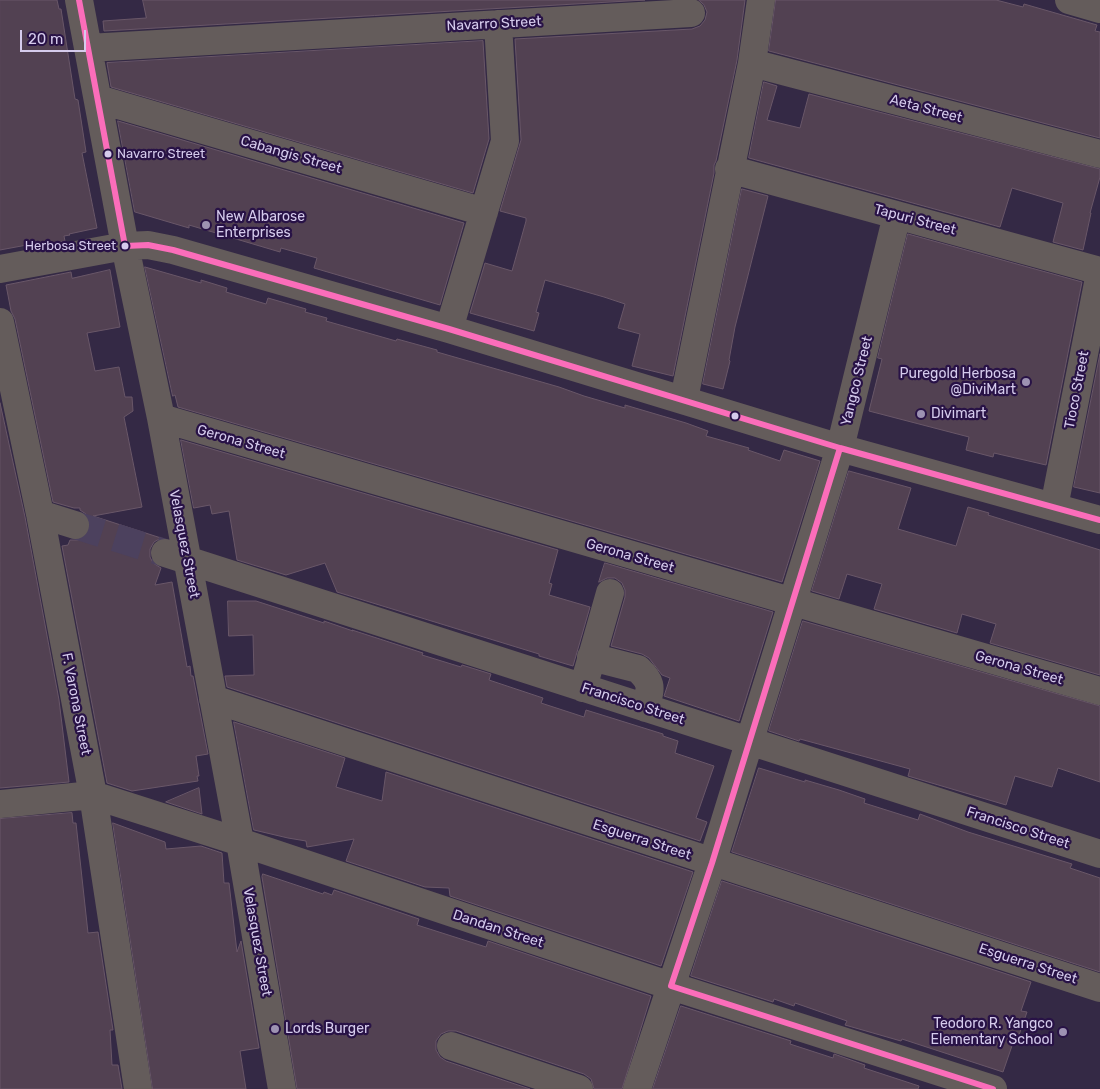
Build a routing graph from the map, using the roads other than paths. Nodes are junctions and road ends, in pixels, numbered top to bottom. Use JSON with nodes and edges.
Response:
{"nodes":[{"id":1,"x":79,"y":0,"type":"edge"},
{"id":2,"x":761,"y":0,"type":"edge"},
{"id":3,"x":1068,"y":0,"type":"edge"},
{"id":4,"x":1100,"y":9,"type":"edge"},
{"id":5,"x":691,"y":13,"type":"dead end"},
{"id":6,"x":498,"y":24,"type":"junction"},
{"id":7,"x":88,"y":48,"type":"junction"},
{"id":8,"x":752,"y":63,"type":"junction"},
{"id":9,"x":98,"y":99,"type":"junction"},
{"id":10,"x":1100,"y":154,"type":"edge"},
{"id":11,"x":730,"y":169,"type":"junction"},
{"id":12,"x":484,"y":212,"type":"junction"},
{"id":13,"x":897,"y":215,"type":"junction"},
{"id":14,"x":125,"y":246,"type":"junction"},
{"id":15,"x":0,"y":269,"type":"edge"},
{"id":16,"x":1100,"y":272,"type":"edge"},
{"id":17,"x":0,"y":322,"type":"edge"},
{"id":18,"x":449,"y":330,"type":"junction"},
{"id":19,"x":684,"y":399,"type":"junction"},
{"id":20,"x":161,"y":418,"type":"junction"},
{"id":21,"x":840,"y":448,"type":"junction"},
{"id":22,"x":1054,"y":507,"type":"junction"},
{"id":23,"x":40,"y":514,"type":"junction"},
{"id":24,"x":1100,"y":520,"type":"edge"},
{"id":25,"x":75,"y":525,"type":"tunnel mouth"},
{"id":26,"x":176,"y":557,"type":"junction"},
{"id":27,"x":610,"y":593,"type":"dead end"},
{"id":28,"x":791,"y":603,"type":"junction"},
{"id":29,"x":591,"y":656,"type":"junction"},
{"id":30,"x":583,"y":688,"type":"junction"},
{"id":31,"x":1100,"y":691,"type":"edge"},
{"id":32,"x":213,"y":699,"type":"junction"},
{"id":33,"x":646,"y":708,"type":"junction"},
{"id":34,"x":749,"y":741,"type":"junction"},
{"id":35,"x":93,"y":795,"type":"junction"},
{"id":36,"x":0,"y":804,"type":"edge"},
{"id":37,"x":240,"y":842,"type":"junction"},
{"id":38,"x":1100,"y":854,"type":"edge"},
{"id":39,"x":712,"y":862,"type":"junction"},
{"id":40,"x":671,"y":986,"type":"junction"},
{"id":41,"x":1100,"y":988,"type":"edge"},
{"id":42,"x":451,"y":1046,"type":"dead end"},
{"id":43,"x":138,"y":1089,"type":"edge"},
{"id":44,"x":282,"y":1089,"type":"edge"},
{"id":45,"x":579,"y":1089,"type":"edge"},
{"id":46,"x":637,"y":1089,"type":"edge"},
{"id":47,"x":993,"y":1089,"type":"edge"}],
"edges":[{"from":1,"to":7,"type":"street","name":"Velasquez Street"},
{"from":2,"to":8,"type":"street"},
{"from":3,"to":4,"type":"street"},
{"from":5,"to":6,"type":"street","name":"Navarro Street"},
{"from":6,"to":7,"type":"street","name":"Navarro Street"},
{"from":6,"to":12,"type":"street"},
{"from":7,"to":9,"type":"street","name":"Velasquez Street"},
{"from":8,"to":10,"type":"street","name":"Aeta Street"},
{"from":8,"to":11,"type":"street"},
{"from":9,"to":12,"type":"street","name":"Cabangis Street"},
{"from":9,"to":14,"type":"street","name":"Velasquez Street"},
{"from":11,"to":13,"type":"street","name":"Tapuri Street"},
{"from":11,"to":19,"type":"street"},
{"from":12,"to":18,"type":"street"},
{"from":13,"to":16,"type":"street","name":"Tapuri Street"},
{"from":13,"to":21,"type":"street","name":"Yangco Street"},
{"from":14,"to":15,"type":"street"},
{"from":14,"to":18,"type":"street"},
{"from":14,"to":20,"type":"street","name":"Velasquez Street"},
{"from":16,"to":22,"type":"street","name":"Tioco Street"},
{"from":17,"to":23,"type":"street","name":"F. Varona Street"},
{"from":18,"to":19,"type":"street"},
{"from":19,"to":21,"type":"street"},
{"from":20,"to":26,"type":"street","name":"Velasquez Street"},
{"from":20,"to":28,"type":"street","name":"Gerona Street"},
{"from":21,"to":22,"type":"street"},
{"from":21,"to":28,"type":"street","name":"Yangco Street"},
{"from":22,"to":24,"type":"street"},
{"from":23,"to":25,"type":"street"},
{"from":23,"to":35,"type":"street","name":"F. Varona Street"},
{"from":26,"to":30,"type":"street","name":"Francisco Street"},
{"from":26,"to":32,"type":"street","name":"Velasquez Street"},
{"from":27,"to":29,"type":"street"},
{"from":28,"to":31,"type":"street","name":"Gerona Street"},
{"from":28,"to":34,"type":"street","name":"Yangco Street"},
{"from":29,"to":30,"type":"street"},
{"from":29,"to":33,"type":"street"},
{"from":30,"to":33,"type":"street","name":"Francisco Street"},
{"from":32,"to":37,"type":"street","name":"Velasquez Street"},
{"from":32,"to":39,"type":"street","name":"Esguerra Street"},
{"from":33,"to":34,"type":"street","name":"Francisco Street"},
{"from":34,"to":38,"type":"street","name":"Francisco Street"},
{"from":34,"to":39,"type":"street","name":"Yangco Street"},
{"from":35,"to":36,"type":"street","name":"Dandan Street"},
{"from":35,"to":37,"type":"street","name":"Dandan Street"},
{"from":35,"to":43,"type":"street","name":"F. Varona Street"},
{"from":37,"to":40,"type":"street","name":"Dandan Street"},
{"from":37,"to":44,"type":"street","name":"Velasquez Street"},
{"from":39,"to":40,"type":"street","name":"Yangco Street"},
{"from":39,"to":41,"type":"street","name":"Esguerra Street"},
{"from":40,"to":46,"type":"street","name":"Yangco Street"},
{"from":40,"to":47,"type":"street","name":"Dandan Street"},
{"from":42,"to":45,"type":"street"}]}
